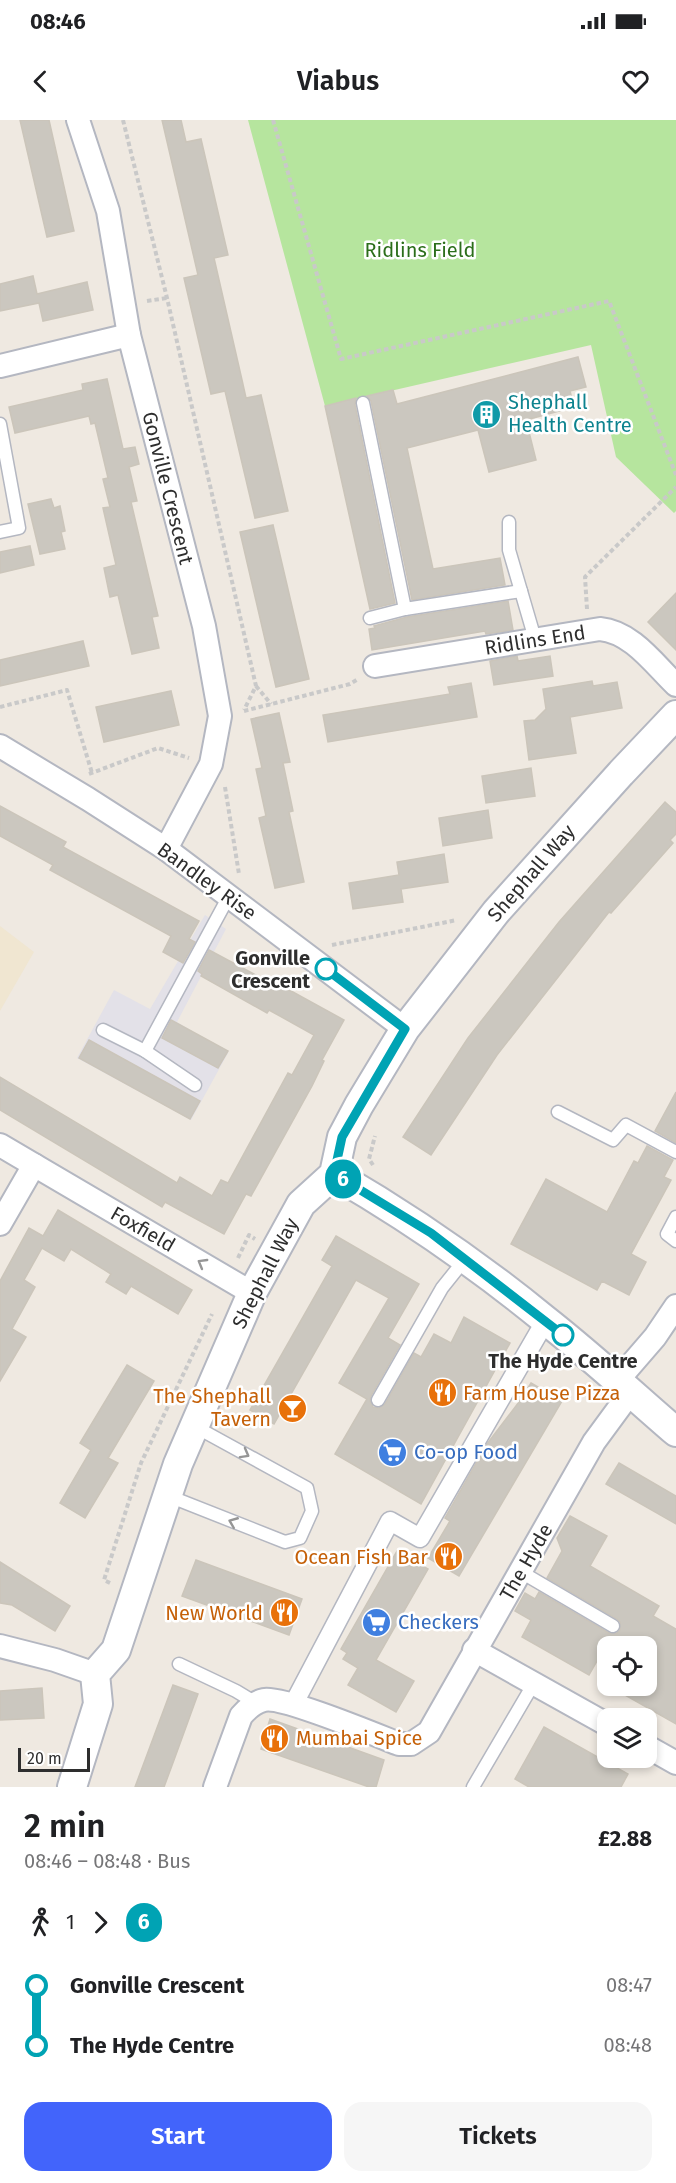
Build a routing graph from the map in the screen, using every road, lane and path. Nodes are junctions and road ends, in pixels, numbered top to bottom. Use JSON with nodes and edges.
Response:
{"nodes":[{"id":1,"x":78,"y":120,"type":"edge"},
{"id":2,"x":123,"y":120,"type":"edge"},
{"id":3,"x":273,"y":120,"type":"edge"},
{"id":4,"x":129,"y":335,"type":"junction"},
{"id":5,"x":0,"y":366,"type":"edge"},
{"id":6,"x":363,"y":403,"type":"dead end"},
{"id":7,"x":0,"y":424,"type":"edge"},
{"id":8,"x":676,"y":475,"type":"edge"},
{"id":9,"x":676,"y":487,"type":"edge"},
{"id":10,"x":509,"y":522,"type":"dead end"},
{"id":11,"x":0,"y":532,"type":"edge"},
{"id":12,"x":521,"y":591,"type":"junction"},
{"id":13,"x":405,"y":609,"type":"junction"},
{"id":14,"x":370,"y":618,"type":"dead end"},
{"id":15,"x":588,"y":631,"type":"junction"},
{"id":16,"x":534,"y":639,"type":"junction"},
{"id":17,"x":375,"y":666,"type":"joint"},
{"id":18,"x":256,"y":686,"type":"junction"},
{"id":19,"x":676,"y":686,"type":"edge"},
{"id":20,"x":271,"y":704,"type":"junction"},
{"id":21,"x":0,"y":707,"type":"edge"},
{"id":22,"x":676,"y":715,"type":"edge"},
{"id":23,"x":0,"y":746,"type":"edge"},
{"id":24,"x":92,"y":773,"type":"dead end"},
{"id":25,"x":166,"y":849,"type":"junction"},
{"id":26,"x":229,"y":896,"type":"junction"},
{"id":27,"x":496,"y":912,"type":"junction"},
{"id":28,"x":302,"y":951,"type":"junction"},
{"id":29,"x":405,"y":1029,"type":"junction"},
{"id":30,"x":103,"y":1030,"type":"dead end"},
{"id":31,"x":145,"y":1052,"type":"junction"},
{"id":32,"x":195,"y":1085,"type":"dead end"},
{"id":33,"x":558,"y":1112,"type":"dead end"},
{"id":34,"x":378,"y":1128,"type":"dead end"},
{"id":35,"x":0,"y":1144,"type":"edge"},
{"id":36,"x":676,"y":1152,"type":"edge"},
{"id":37,"x":34,"y":1165,"type":"junction"},
{"id":38,"x":375,"y":1169,"type":"dead end"},
{"id":39,"x":334,"y":1174,"type":"junction"},
{"id":40,"x":676,"y":1217,"type":"edge"},
{"id":41,"x":0,"y":1224,"type":"edge"},
{"id":42,"x":257,"y":1240,"type":"dead end"},
{"id":43,"x":676,"y":1241,"type":"edge"},
{"id":44,"x":466,"y":1258,"type":"junction"},
{"id":45,"x":235,"y":1264,"type":"dead end"},
{"id":46,"x":252,"y":1293,"type":"junction"},
{"id":47,"x":676,"y":1306,"type":"edge"},
{"id":48,"x":214,"y":1310,"type":"dead end"},
{"id":49,"x":546,"y":1320,"type":"junction"},
{"id":50,"x":623,"y":1387,"type":"junction"},
{"id":51,"x":378,"y":1400,"type":"dead end"},
{"id":52,"x":194,"y":1426,"type":"junction"},
{"id":53,"x":676,"y":1432,"type":"edge"},
{"id":54,"x":166,"y":1495,"type":"junction"},
{"id":55,"x":521,"y":1572,"type":"junction"},
{"id":56,"x":118,"y":1586,"type":"dead end"},
{"id":57,"x":613,"y":1626,"type":"dead end"},
{"id":58,"x":0,"y":1646,"type":"edge"},
{"id":59,"x":474,"y":1650,"type":"junction"},
{"id":60,"x":179,"y":1664,"type":"dead end"},
{"id":61,"x":94,"y":1674,"type":"junction"},
{"id":62,"x":534,"y":1683,"type":"junction"},
{"id":63,"x":256,"y":1703,"type":"junction"},
{"id":64,"x":293,"y":1705,"type":"junction"},
{"id":65,"x":597,"y":1719,"type":"edge"},
{"id":66,"x":657,"y":1752,"type":"edge"},
{"id":67,"x":676,"y":1763,"type":"edge"},
{"id":68,"x":72,"y":1787,"type":"edge"},
{"id":69,"x":215,"y":1787,"type":"edge"},
{"id":70,"x":473,"y":1787,"type":"edge"}],
"edges":[{"from":1,"to":4,"type":"street","name":"Gonville Crescent"},
{"from":2,"to":18,"type":"path"},
{"from":3,"to":8,"type":"path"},
{"from":4,"to":5,"type":"street"},
{"from":4,"to":25,"type":"street","name":"Gonville Crescent"},
{"from":6,"to":13,"type":"lane"},
{"from":7,"to":11,"type":"lane"},
{"from":9,"to":15,"type":"path"},
{"from":10,"to":12,"type":"lane"},
{"from":12,"to":13,"type":"lane"},
{"from":12,"to":16,"type":"lane"},
{"from":13,"to":14,"type":"lane"},
{"from":15,"to":16,"type":"street","name":"Ridlins End"},
{"from":15,"to":19,"type":"street","name":"Ridlins End"},
{"from":16,"to":17,"type":"street","name":"Ridlins End"},
{"from":17,"to":20,"type":"path"},
{"from":18,"to":20,"type":"path"},
{"from":18,"to":20,"type":"path"},
{"from":21,"to":24,"type":"path"},
{"from":22,"to":27,"type":"street","name":"Shephall Way"},
{"from":23,"to":25,"type":"street","name":"Bandley Rise"},
{"from":25,"to":26,"type":"street","name":"Bandley Rise"},
{"from":26,"to":28,"type":"street","name":"Bandley Rise"},
{"from":26,"to":31,"type":"lane"},
{"from":27,"to":28,"type":"path"},
{"from":27,"to":29,"type":"street","name":"Shephall Way"},
{"from":28,"to":29,"type":"street","name":"Bandley Rise"},
{"from":29,"to":39,"type":"street","name":"Shephall Way"},
{"from":30,"to":31,"type":"lane"},
{"from":31,"to":32,"type":"lane"},
{"from":33,"to":36,"type":"lane"},
{"from":34,"to":38,"type":"path"},
{"from":35,"to":37,"type":"street","name":"Foxfield"},
{"from":37,"to":41,"type":"street"},
{"from":46,"to":37,"type":"street","name":"Foxfield","one_way":true},
{"from":39,"to":44,"type":"street"},
{"from":39,"to":46,"type":"street","name":"Shephall Way"},
{"from":40,"to":43,"type":"lane"},
{"from":42,"to":45,"type":"path"},
{"from":44,"to":49,"type":"street"},
{"from":44,"to":51,"type":"lane"},
{"from":46,"to":52,"type":"street","name":"Shephall Way"},
{"from":47,"to":50,"type":"street","name":"The Hyde"},
{"from":48,"to":56,"type":"path"},
{"from":49,"to":50,"type":"street"},
{"from":49,"to":64,"type":"street"},
{"from":50,"to":53,"type":"street"},
{"from":50,"to":55,"type":"street","name":"The Hyde"},
{"from":52,"to":54,"type":"street","name":"Shephall Way"},
{"from":52,"to":54,"type":"lane","one_way":true},
{"from":54,"to":61,"type":"street","name":"Shephall Way"},
{"from":55,"to":57,"type":"lane"},
{"from":55,"to":59,"type":"street","name":"The Hyde"},
{"from":58,"to":61,"type":"street"},
{"from":59,"to":62,"type":"street"},
{"from":59,"to":64,"type":"street","name":"The Hyde"},
{"from":60,"to":63,"type":"lane"},
{"from":61,"to":68,"type":"street"},
{"from":62,"to":65,"type":"street"},
{"from":62,"to":70,"type":"lane"},
{"from":63,"to":64,"type":"street","name":"The Hyde"},
{"from":63,"to":69,"type":"street"},
{"from":66,"to":67,"type":"street"}]}
